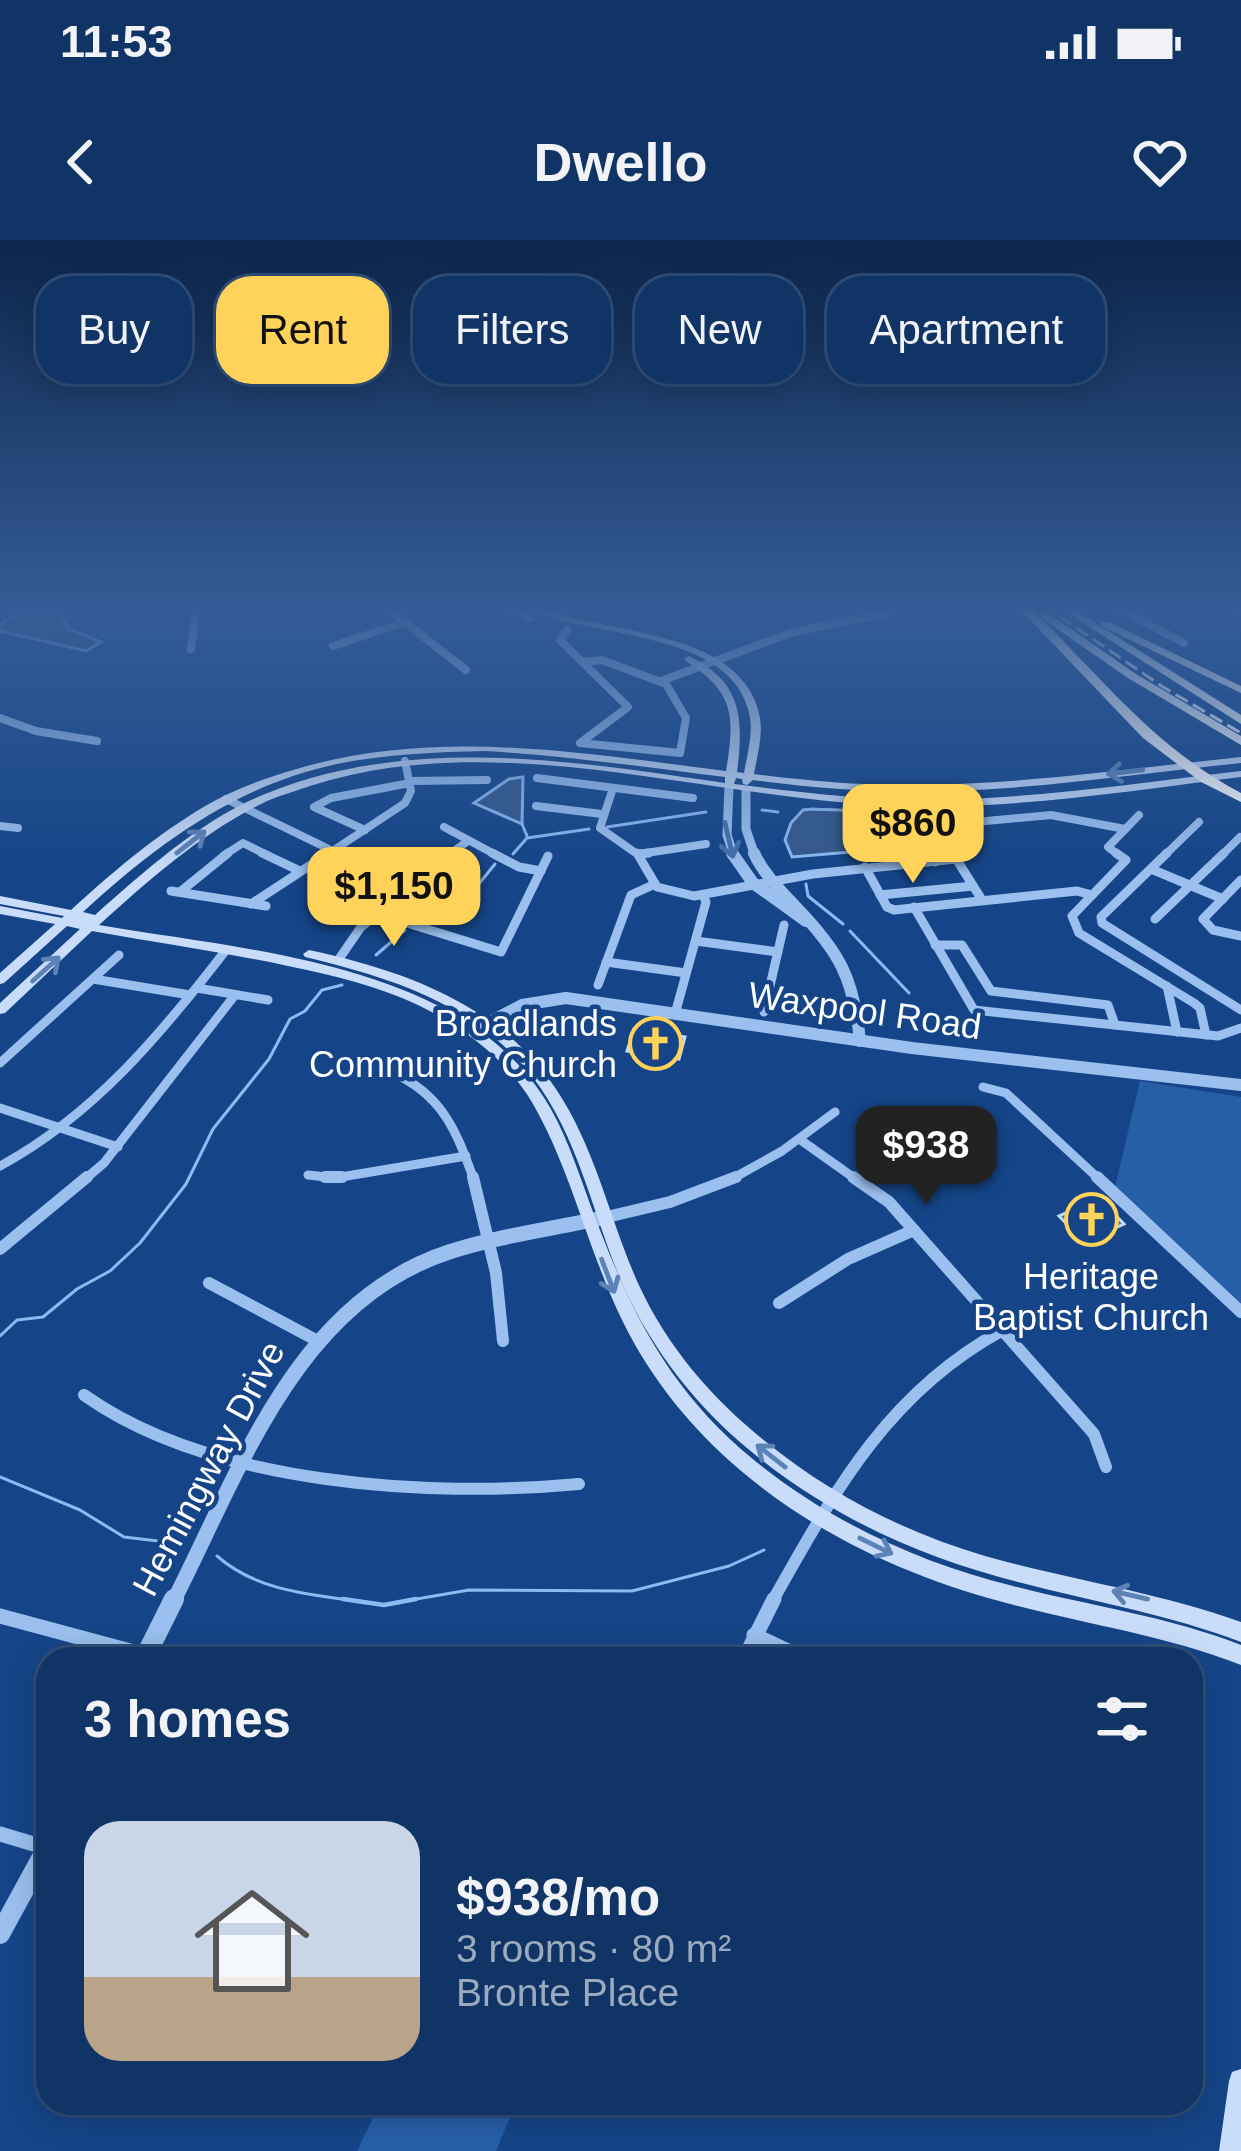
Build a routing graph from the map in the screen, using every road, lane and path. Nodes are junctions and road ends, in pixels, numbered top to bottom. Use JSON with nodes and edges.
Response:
{"nodes":[{"id":1,"x":615,"y":694,"type":"edge"},
{"id":2,"x":670,"y":694,"type":"edge"},
{"id":3,"x":728,"y":694,"type":"edge"},
{"id":4,"x":746,"y":694,"type":"edge"},
{"id":5,"x":1104,"y":694,"type":"edge"},
{"id":6,"x":1162,"y":694,"type":"edge"},
{"id":7,"x":1199,"y":694,"type":"edge"},
{"id":8,"x":0,"y":718,"type":"edge"},
{"id":9,"x":1241,"y":721,"type":"edge"},
{"id":10,"x":97,"y":741,"type":"dead end"},
{"id":11,"x":1241,"y":741,"type":"edge"},
{"id":12,"x":405,"y":761,"type":"junction"},
{"id":13,"x":1241,"y":762,"type":"edge"},
{"id":14,"x":1179,"y":766,"type":"junction"},
{"id":15,"x":1241,"y":774,"type":"edge"},
{"id":16,"x":537,"y":778,"type":"dead end"},
{"id":17,"x":1203,"y":779,"type":"junction"},
{"id":18,"x":487,"y":780,"type":"dead end"},
{"id":19,"x":410,"y":782,"type":"junction"},
{"id":20,"x":730,"y":782,"type":"junction"},
{"id":21,"x":747,"y":784,"type":"junction"},
{"id":22,"x":614,"y":788,"type":"junction"},
{"id":23,"x":660,"y":794,"type":"junction"},
{"id":24,"x":693,"y":798,"type":"dead end"},
{"id":25,"x":1241,"y":798,"type":"edge"},
{"id":26,"x":226,"y":799,"type":"junction"},
{"id":27,"x":536,"y":806,"type":"dead end"},
{"id":28,"x":244,"y":807,"type":"junction"},
{"id":29,"x":653,"y":812,"type":"dead end"},
{"id":30,"x":602,"y":814,"type":"junction"},
{"id":31,"x":1139,"y":815,"type":"dead end"},
{"id":32,"x":1199,"y":822,"type":"dead end"},
{"id":33,"x":0,"y":826,"type":"edge"},
{"id":34,"x":444,"y":827,"type":"dead end"},
{"id":35,"x":18,"y":828,"type":"dead end"},
{"id":36,"x":1125,"y":829,"type":"junction"},
{"id":37,"x":365,"y":830,"type":"junction"},
{"id":38,"x":1240,"y":837,"type":"edge"},
{"id":39,"x":468,"y":841,"type":"junction"},
{"id":40,"x":706,"y":844,"type":"dead end"},
{"id":41,"x":333,"y":850,"type":"junction"},
{"id":42,"x":639,"y":854,"type":"junction"},
{"id":43,"x":548,"y":856,"type":"dead end"},
{"id":44,"x":933,"y":859,"type":"junction"},
{"id":45,"x":866,"y":869,"type":"junction"},
{"id":46,"x":1151,"y":869,"type":"junction"},
{"id":47,"x":300,"y":871,"type":"junction"},
{"id":48,"x":541,"y":871,"type":"junction"},
{"id":49,"x":1241,"y":880,"type":"edge"},
{"id":50,"x":771,"y":881,"type":"junction"},
{"id":51,"x":655,"y":884,"type":"junction"},
{"id":52,"x":754,"y":885,"type":"junction"},
{"id":53,"x":1191,"y":885,"type":"junction"},
{"id":54,"x":973,"y":886,"type":"junction"},
{"id":55,"x":703,"y":895,"type":"junction"},
{"id":56,"x":1092,"y":895,"type":"junction"},
{"id":57,"x":880,"y":896,"type":"junction"},
{"id":58,"x":0,"y":899,"type":"edge"},
{"id":59,"x":1222,"y":899,"type":"junction"},
{"id":60,"x":982,"y":900,"type":"junction"},
{"id":61,"x":251,"y":904,"type":"junction"},
{"id":62,"x":266,"y":906,"type":"dead end"},
{"id":63,"x":914,"y":908,"type":"junction"},
{"id":64,"x":0,"y":910,"type":"edge"},
{"id":65,"x":377,"y":914,"type":"junction"},
{"id":66,"x":71,"y":919,"type":"junction"},
{"id":67,"x":1155,"y":919,"type":"dead end"},
{"id":68,"x":98,"y":923,"type":"junction"},
{"id":69,"x":784,"y":926,"type":"dead end"},
{"id":70,"x":820,"y":931,"type":"junction"},
{"id":71,"x":1241,"y":936,"type":"edge"},
{"id":72,"x":696,"y":941,"type":"junction"},
{"id":73,"x":934,"y":945,"type":"junction"},
{"id":74,"x":350,"y":946,"type":"joint"},
{"id":75,"x":226,"y":950,"type":"junction"},
{"id":76,"x":778,"y":952,"type":"junction"},
{"id":77,"x":119,"y":955,"type":"dead end"},
{"id":78,"x":332,"y":958,"type":"junction"},
{"id":79,"x":606,"y":962,"type":"junction"},
{"id":80,"x":305,"y":964,"type":"junction"},
{"id":81,"x":686,"y":974,"type":"junction"},
{"id":82,"x":93,"y":979,"type":"junction"},
{"id":83,"x":0,"y":980,"type":"edge"},
{"id":84,"x":598,"y":986,"type":"dead end"},
{"id":85,"x":1168,"y":986,"type":"junction"},
{"id":86,"x":193,"y":992,"type":"junction"},
{"id":87,"x":235,"y":994,"type":"junction"},
{"id":88,"x":268,"y":1000,"type":"dead end"},
{"id":89,"x":0,"y":1010,"type":"edge"},
{"id":90,"x":1241,"y":1010,"type":"edge"},
{"id":91,"x":764,"y":1012,"type":"dead end"},
{"id":92,"x":675,"y":1014,"type":"junction"},
{"id":93,"x":1115,"y":1025,"type":"junction"},
{"id":94,"x":480,"y":1026,"type":"junction"},
{"id":95,"x":1241,"y":1028,"type":"edge"},
{"id":96,"x":1177,"y":1031,"type":"junction"},
{"id":97,"x":1206,"y":1035,"type":"junction"},
{"id":98,"x":860,"y":1041,"type":"junction"},
{"id":99,"x":0,"y":1063,"type":"edge"},
{"id":100,"x":391,"y":1072,"type":"dead end"},
{"id":101,"x":1241,"y":1084,"type":"edge"},
{"id":102,"x":983,"y":1087,"type":"dead end"},
{"id":103,"x":0,"y":1108,"type":"edge"},
{"id":104,"x":835,"y":1112,"type":"dead end"},
{"id":105,"x":62,"y":1129,"type":"junction"},
{"id":106,"x":802,"y":1141,"type":"junction"},
{"id":107,"x":118,"y":1147,"type":"junction"},
{"id":108,"x":466,"y":1156,"type":"junction"},
{"id":109,"x":0,"y":1166,"type":"edge"},
{"id":110,"x":308,"y":1175,"type":"dead end"},
{"id":111,"x":597,"y":1219,"type":"junction"},
{"id":112,"x":914,"y":1230,"type":"junction"},
{"id":113,"x":487,"y":1240,"type":"junction"},
{"id":114,"x":0,"y":1249,"type":"edge"},
{"id":115,"x":208,"y":1283,"type":"dead end"},
{"id":116,"x":779,"y":1303,"type":"dead end"},
{"id":117,"x":1241,"y":1312,"type":"edge"},
{"id":118,"x":1003,"y":1330,"type":"junction"},
{"id":119,"x":316,"y":1340,"type":"junction"},
{"id":120,"x":503,"y":1341,"type":"dead end"},
{"id":121,"x":83,"y":1395,"type":"dead end"},
{"id":122,"x":245,"y":1460,"type":"junction"},
{"id":123,"x":1106,"y":1467,"type":"dead end"},
{"id":124,"x":579,"y":1484,"type":"dead end"},
{"id":125,"x":833,"y":1499,"type":"junction"},
{"id":126,"x":822,"y":1518,"type":"junction"},
{"id":127,"x":0,"y":1616,"type":"edge"},
{"id":128,"x":1241,"y":1632,"type":"edge"},
{"id":129,"x":754,"y":1635,"type":"junction"},
{"id":130,"x":111,"y":1647,"type":"edge"},
{"id":131,"x":155,"y":1647,"type":"edge"},
{"id":132,"x":749,"y":1647,"type":"edge"},
{"id":133,"x":780,"y":1647,"type":"edge"},
{"id":134,"x":1241,"y":1655,"type":"edge"},
{"id":135,"x":0,"y":1834,"type":"edge"},
{"id":136,"x":36,"y":1844,"type":"edge"},
{"id":137,"x":36,"y":1867,"type":"edge"},
{"id":138,"x":0,"y":1934,"type":"edge"},
{"id":139,"x":1241,"y":2080,"type":"edge"},
{"id":140,"x":1232,"y":2151,"type":"edge"}],
"edges":[{"from":1,"to":2,"type":"street"},
{"from":3,"to":20,"type":"main road"},
{"from":4,"to":21,"type":"main road"},
{"from":5,"to":14,"type":"highway"},
{"from":6,"to":11,"type":"highway"},
{"from":7,"to":9,"type":"highway"},
{"from":8,"to":10,"type":"street"},
{"from":12,"to":19,"type":"street"},
{"from":12,"to":20,"type":"main road"},
{"from":12,"to":28,"type":"main road"},
{"from":13,"to":14,"type":"main road"},
{"from":13,"to":17,"type":"main road"},
{"from":14,"to":17,"type":"highway"},
{"from":14,"to":21,"type":"main road","one_way":true},
{"from":15,"to":17,"type":"main road"},
{"from":16,"to":22,"type":"street"},
{"from":17,"to":21,"type":"main road"},
{"from":17,"to":25,"type":"highway"},
{"from":18,"to":19,"type":"street"},
{"from":19,"to":37,"type":"street"},
{"from":19,"to":37,"type":"street"},
{"from":20,"to":21,"type":"main road"},
{"from":20,"to":26,"type":"main road"},
{"from":20,"to":52,"type":"street","one_way":true},
{"from":21,"to":50,"type":"street"},
{"from":22,"to":23,"type":"street"},
{"from":22,"to":30,"type":"street"},
{"from":23,"to":24,"type":"street"},
{"from":23,"to":29,"type":"street"},
{"from":26,"to":28,"type":"street"},
{"from":26,"to":66,"type":"main road"},
{"from":27,"to":30,"type":"street"},
{"from":28,"to":41,"type":"street"},
{"from":68,"to":28,"type":"main road","one_way":true},
{"from":30,"to":42,"type":"street"},
{"from":31,"to":36,"type":"street"},
{"from":32,"to":46,"type":"street"},
{"from":33,"to":35,"type":"street"},
{"from":34,"to":39,"type":"street"},
{"from":36,"to":44,"type":"street"},
{"from":36,"to":56,"type":"street"},
{"from":37,"to":41,"type":"street"},
{"from":38,"to":53,"type":"street"},
{"from":39,"to":48,"type":"street"},
{"from":39,"to":65,"type":"street"},
{"from":40,"to":42,"type":"street"},
{"from":41,"to":47,"type":"street"},
{"from":42,"to":51,"type":"street"},
{"from":43,"to":48,"type":"street"},
{"from":44,"to":45,"type":"street"},
{"from":44,"to":54,"type":"street"},
{"from":45,"to":50,"type":"street"},
{"from":45,"to":57,"type":"street"},
{"from":46,"to":53,"type":"street"},
{"from":46,"to":90,"type":"street"},
{"from":47,"to":61,"type":"street"},
{"from":47,"to":61,"type":"street"},
{"from":48,"to":65,"type":"street"},
{"from":49,"to":59,"type":"street"},
{"from":50,"to":52,"type":"street"},
{"from":50,"to":70,"type":"street"},
{"from":51,"to":55,"type":"street"},
{"from":51,"to":79,"type":"street"},
{"from":52,"to":55,"type":"street"},
{"from":52,"to":70,"type":"street"},
{"from":53,"to":59,"type":"street"},
{"from":53,"to":67,"type":"street"},
{"from":54,"to":57,"type":"street"},
{"from":54,"to":60,"type":"street"},
{"from":55,"to":72,"type":"street"},
{"from":56,"to":60,"type":"street"},
{"from":56,"to":85,"type":"street"},
{"from":57,"to":63,"type":"street"},
{"from":58,"to":66,"type":"main road"},
{"from":59,"to":71,"type":"street"},
{"from":60,"to":63,"type":"street"},
{"from":61,"to":62,"type":"street"},
{"from":63,"to":73,"type":"street"},
{"from":64,"to":66,"type":"main road"},
{"from":65,"to":74,"type":"street"},
{"from":66,"to":68,"type":"main road"},
{"from":66,"to":83,"type":"main road"},
{"from":68,"to":75,"type":"main road"},
{"from":68,"to":78,"type":"main road"},
{"from":89,"to":68,"type":"main road","one_way":true},
{"from":69,"to":76,"type":"street"},
{"from":70,"to":98,"type":"street"},
{"from":72,"to":76,"type":"street"},
{"from":72,"to":81,"type":"street"},
{"from":73,"to":93,"type":"street"},
{"from":73,"to":93,"type":"street"},
{"from":74,"to":78,"type":"main road"},
{"from":75,"to":80,"type":"main road"},
{"from":75,"to":86,"type":"street"},
{"from":76,"to":91,"type":"street"},
{"from":77,"to":82,"type":"street"},
{"from":78,"to":80,"type":"main road"},
{"from":78,"to":94,"type":"main road"},
{"from":79,"to":81,"type":"street"},
{"from":79,"to":84,"type":"street"},
{"from":80,"to":94,"type":"main road"},
{"from":81,"to":92,"type":"street"},
{"from":82,"to":86,"type":"street"},
{"from":82,"to":99,"type":"street"},
{"from":85,"to":96,"type":"street"},
{"from":85,"to":97,"type":"street"},
{"from":86,"to":87,"type":"street"},
{"from":86,"to":105,"type":"street"},
{"from":87,"to":88,"type":"street"},
{"from":87,"to":107,"type":"street"},
{"from":92,"to":94,"type":"street","name":"Waxpool Road"},
{"from":92,"to":98,"type":"street","name":"Waxpool Road"},
{"from":93,"to":96,"type":"street"},
{"from":94,"to":111,"type":"main road"},
{"from":95,"to":97,"type":"street"},
{"from":96,"to":97,"type":"street"},
{"from":98,"to":101,"type":"street","name":"Waxpool Road"},
{"from":100,"to":108,"type":"street"},
{"from":102,"to":117,"type":"street"},
{"from":103,"to":105,"type":"street"},
{"from":104,"to":106,"type":"street"},
{"from":105,"to":107,"type":"street"},
{"from":105,"to":109,"type":"street"},
{"from":106,"to":111,"type":"street"},
{"from":106,"to":112,"type":"street"},
{"from":107,"to":114,"type":"street"},
{"from":108,"to":110,"type":"street"},
{"from":108,"to":113,"type":"street"},
{"from":111,"to":113,"type":"street","name":"Hemingway Drive"},
{"from":125,"to":111,"type":"main road","one_way":true},
{"from":111,"to":126,"type":"main road","one_way":true},
{"from":112,"to":116,"type":"street"},
{"from":112,"to":118,"type":"street"},
{"from":113,"to":119,"type":"street","name":"Hemingway Drive"},
{"from":113,"to":120,"type":"street"},
{"from":115,"to":119,"type":"street"},
{"from":118,"to":123,"type":"street"},
{"from":118,"to":125,"type":"street"},
{"from":119,"to":122,"type":"street","name":"Hemingway Drive"},
{"from":121,"to":122,"type":"street"},
{"from":122,"to":124,"type":"street"},
{"from":122,"to":131,"type":"street","name":"Hemingway Drive"},
{"from":125,"to":126,"type":"street"},
{"from":128,"to":125,"type":"main road","one_way":true},
{"from":126,"to":129,"type":"street"},
{"from":126,"to":134,"type":"main road","one_way":true},
{"from":127,"to":130,"type":"street"},
{"from":129,"to":132,"type":"street"},
{"from":129,"to":133,"type":"street"},
{"from":135,"to":136,"type":"street"},
{"from":137,"to":138,"type":"street"},
{"from":139,"to":140,"type":"main road"}]}
